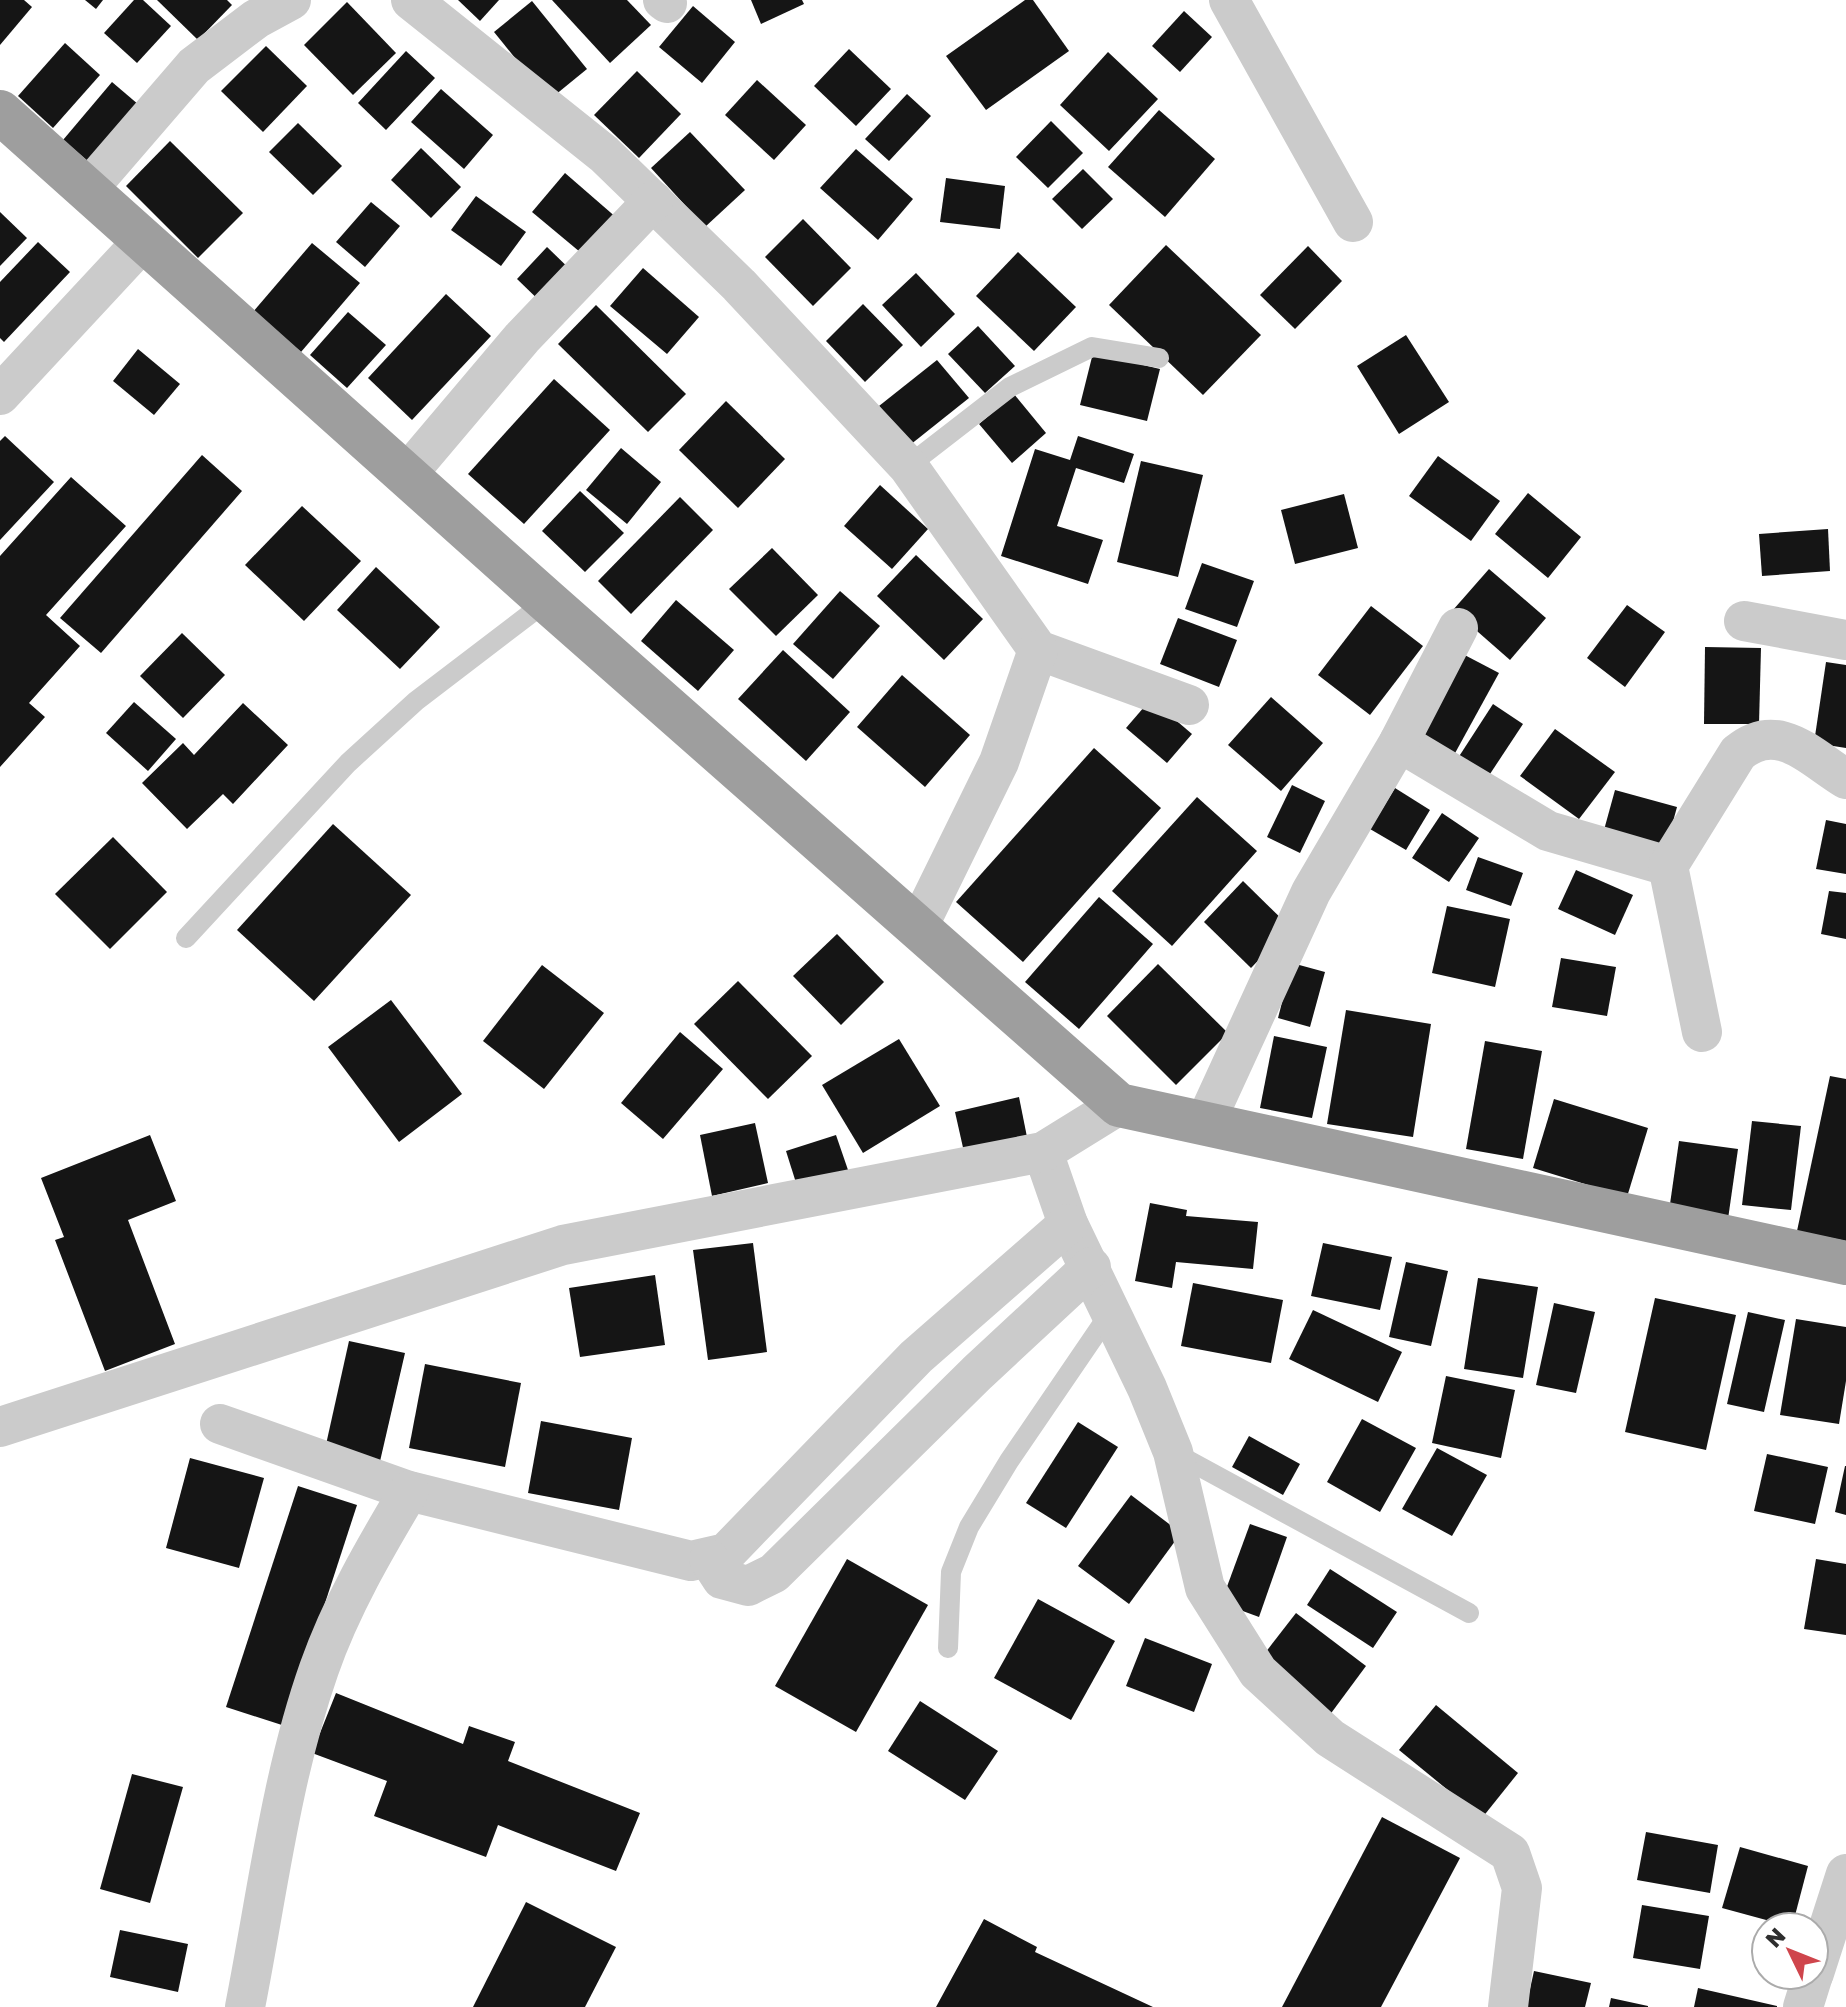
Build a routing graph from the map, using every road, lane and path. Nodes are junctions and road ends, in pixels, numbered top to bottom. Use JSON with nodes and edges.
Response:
{"nodes":[{"id":1,"x":291,"y":0,"type":"edge"},
{"id":2,"x":411,"y":0,"type":"edge"},
{"id":3,"x":1229,"y":0,"type":"edge"},
{"id":4,"x":0,"y":112,"type":"edge"},
{"id":5,"x":87,"y":190,"type":"junction"},
{"id":6,"x":653,"y":201,"type":"junction"},
{"id":7,"x":1353,"y":222,"type":"dead end"},
{"id":8,"x":144,"y":240,"type":"junction"},
{"id":9,"x":1159,"y":358,"type":"dead end"},
{"id":10,"x":0,"y":395,"type":"edge"},
{"id":11,"x":908,"y":466,"type":"junction"},
{"id":12,"x":407,"y":474,"type":"junction"},
{"id":13,"x":547,"y":601,"type":"junction"},
{"id":14,"x":1744,"y":621,"type":"dead end"},
{"id":15,"x":1458,"y":628,"type":"dead end"},
{"id":16,"x":1846,"y":640,"type":"edge"},
{"id":17,"x":1038,"y":650,"type":"junction"},
{"id":18,"x":1189,"y":705,"type":"dead end"},
{"id":19,"x":1399,"y":742,"type":"junction"},
{"id":20,"x":1846,"y":779,"type":"edge"},
{"id":21,"x":1668,"y":866,"type":"junction"},
{"id":22,"x":918,"y":927,"type":"junction"},
{"id":23,"x":186,"y":938,"type":"dead end"},
{"id":24,"x":1702,"y":1032,"type":"dead end"},
{"id":25,"x":1119,"y":1105,"type":"junction"},
{"id":26,"x":1205,"y":1123,"type":"junction"},
{"id":27,"x":1043,"y":1152,"type":"junction"},
{"id":28,"x":1068,"y":1224,"type":"junction"},
{"id":29,"x":1846,"y":1263,"type":"edge"},
{"id":30,"x":1091,"y":1267,"type":"junction"},
{"id":31,"x":1110,"y":1313,"type":"junction"},
{"id":32,"x":220,"y":1424,"type":"dead end"},
{"id":33,"x":0,"y":1427,"type":"edge"},
{"id":34,"x":1173,"y":1452,"type":"junction"},
{"id":35,"x":409,"y":1491,"type":"junction"},
{"id":36,"x":709,"y":1559,"type":"junction"},
{"id":37,"x":1469,"y":1613,"type":"dead end"},
{"id":38,"x":948,"y":1648,"type":"dead end"},
{"id":39,"x":1846,"y":1874,"type":"edge"},
{"id":40,"x":1830,"y":1924,"type":"edge"},
{"id":41,"x":245,"y":2007,"type":"edge"},
{"id":42,"x":1508,"y":2007,"type":"edge"}],
"edges":[{"from":1,"to":5,"type":"street"},
{"from":2,"to":6,"type":"street"},
{"from":3,"to":7,"type":"street"},
{"from":4,"to":5,"type":"highway"},
{"from":5,"to":8,"type":"highway"},
{"from":6,"to":11,"type":"street"},
{"from":6,"to":12,"type":"street"},
{"from":8,"to":10,"type":"street"},
{"from":8,"to":12,"type":"highway"},
{"from":9,"to":11,"type":"lane"},
{"from":11,"to":17,"type":"street"},
{"from":12,"to":13,"type":"highway"},
{"from":13,"to":22,"type":"highway"},
{"from":13,"to":23,"type":"lane"},
{"from":14,"to":16,"type":"street"},
{"from":15,"to":19,"type":"street"},
{"from":17,"to":18,"type":"street"},
{"from":17,"to":22,"type":"street"},
{"from":19,"to":21,"type":"street"},
{"from":19,"to":26,"type":"street"},
{"from":20,"to":21,"type":"street"},
{"from":21,"to":24,"type":"street"},
{"from":22,"to":25,"type":"highway"},
{"from":25,"to":26,"type":"highway"},
{"from":25,"to":27,"type":"street"},
{"from":26,"to":29,"type":"highway"},
{"from":27,"to":28,"type":"street"},
{"from":27,"to":33,"type":"street"},
{"from":28,"to":30,"type":"street"},
{"from":28,"to":36,"type":"street"},
{"from":30,"to":31,"type":"street"},
{"from":30,"to":36,"type":"street"},
{"from":31,"to":34,"type":"street"},
{"from":31,"to":38,"type":"lane"},
{"from":32,"to":35,"type":"street"},
{"from":34,"to":37,"type":"lane"},
{"from":34,"to":42,"type":"street"},
{"from":35,"to":36,"type":"street"},
{"from":35,"to":41,"type":"street"},
{"from":39,"to":40,"type":"street"}]}
